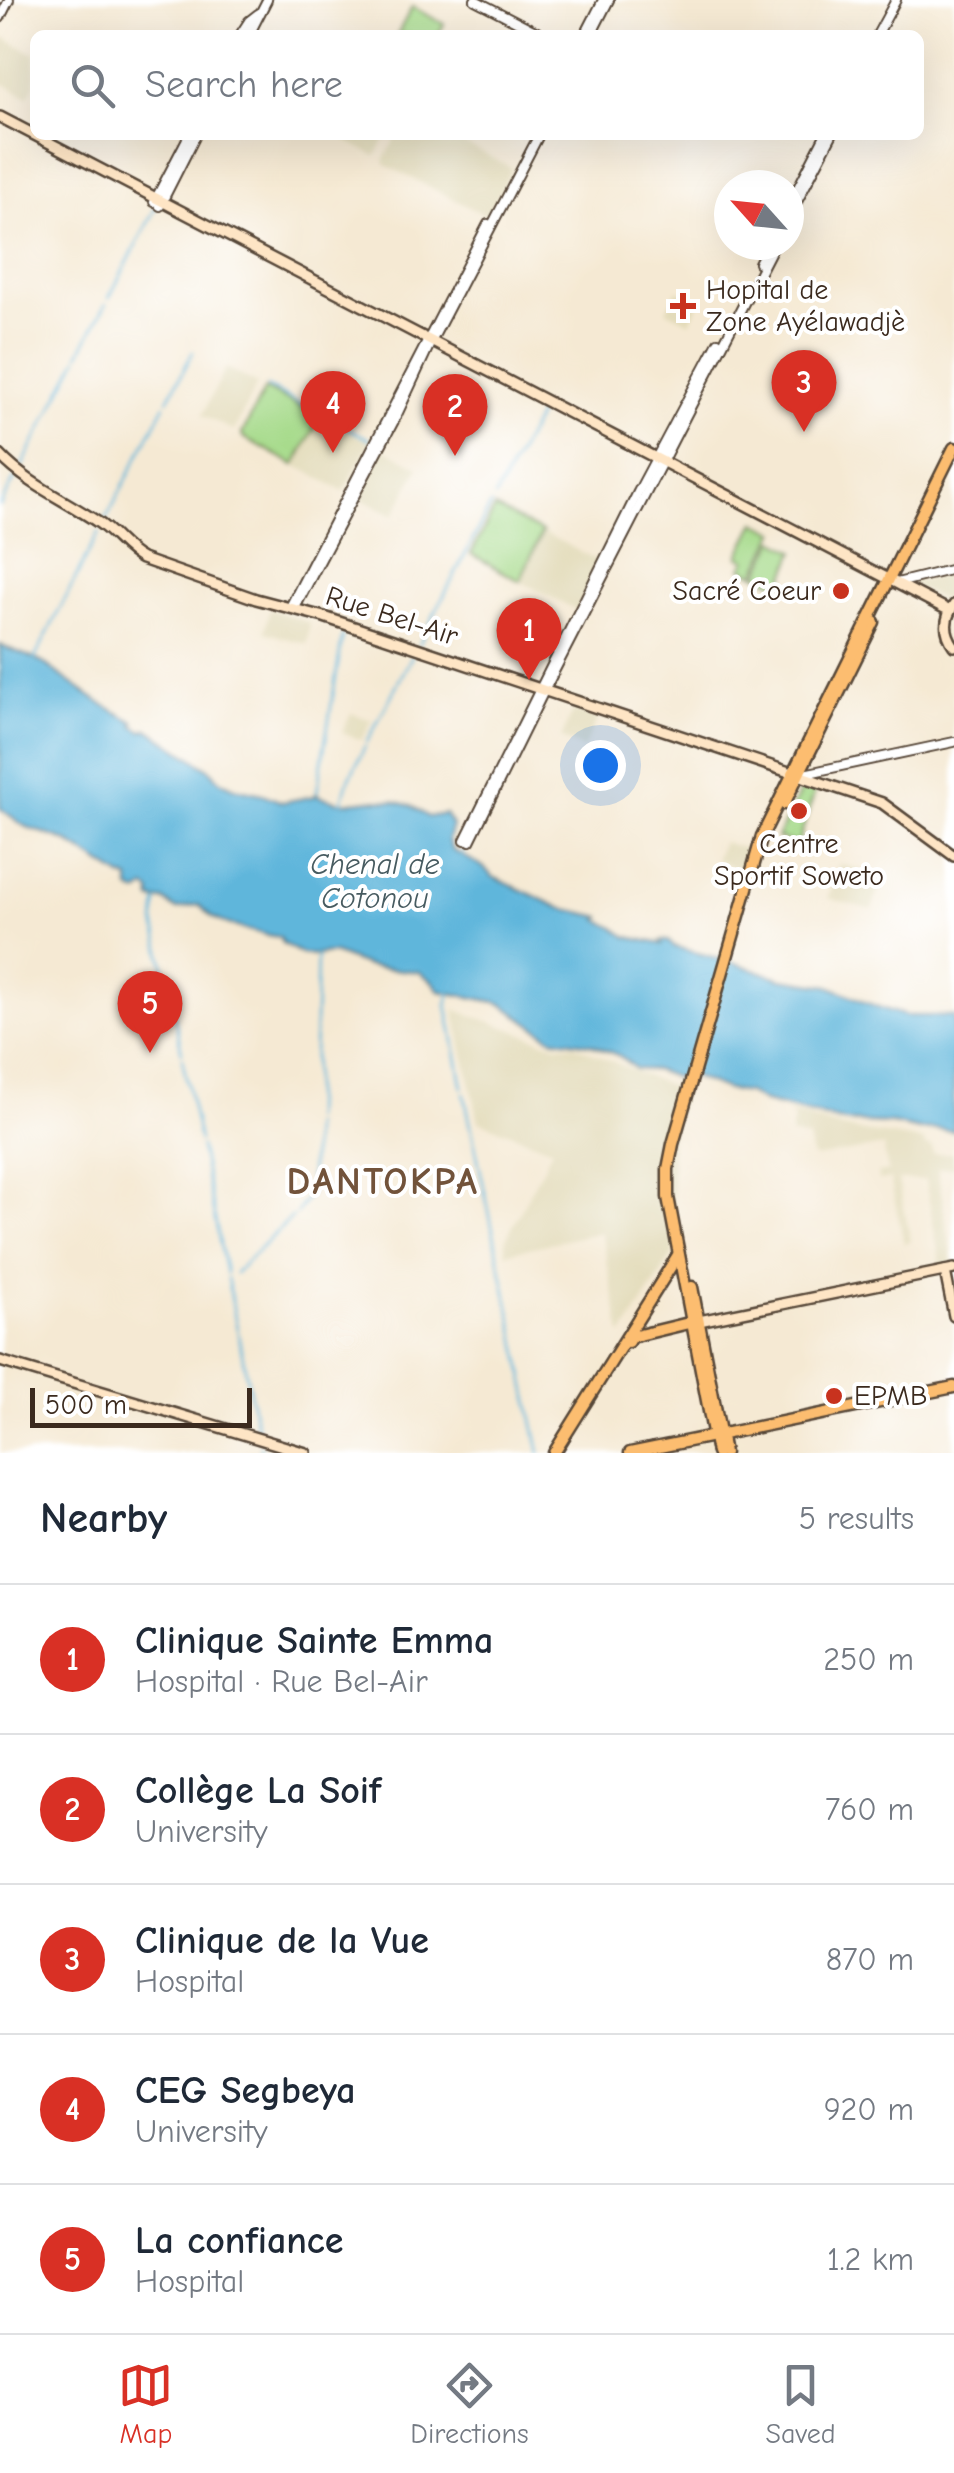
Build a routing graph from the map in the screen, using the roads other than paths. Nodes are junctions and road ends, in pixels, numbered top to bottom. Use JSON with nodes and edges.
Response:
{"nodes":[{"id":1,"x":9,"y":0,"type":"edge"},
{"id":2,"x":266,"y":0,"type":"edge"},
{"id":3,"x":475,"y":0,"type":"edge"},
{"id":4,"x":606,"y":0,"type":"edge"},
{"id":5,"x":898,"y":0,"type":"edge"},
{"id":6,"x":258,"y":14,"type":"junction"},
{"id":7,"x":0,"y":18,"type":"edge"},
{"id":8,"x":243,"y":30,"type":"edge"},
{"id":9,"x":251,"y":30,"type":"edge"},
{"id":10,"x":532,"y":30,"type":"edge"},
{"id":11,"x":591,"y":30,"type":"edge"},
{"id":12,"x":883,"y":30,"type":"edge"},
{"id":13,"x":0,"y":120,"type":"edge"},
{"id":14,"x":30,"y":136,"type":"edge"},
{"id":15,"x":39,"y":140,"type":"edge"},
{"id":16,"x":190,"y":140,"type":"edge"},
{"id":17,"x":533,"y":140,"type":"edge"},
{"id":18,"x":826,"y":140,"type":"edge"},
{"id":19,"x":827,"y":140,"type":"edge"},
{"id":20,"x":804,"y":179,"type":"edge"},
{"id":21,"x":804,"y":186,"type":"edge"},
{"id":22,"x":158,"y":202,"type":"junction"},
{"id":23,"x":764,"y":260,"type":"edge"},
{"id":24,"x":428,"y":343,"type":"junction"},
{"id":25,"x":954,"y":448,"type":"edge"},
{"id":26,"x":0,"y":455,"type":"edge"},
{"id":27,"x":658,"y":462,"type":"junction"},
{"id":28,"x":954,"y":463,"type":"edge"},
{"id":29,"x":954,"y":569,"type":"edge"},
{"id":30,"x":891,"y":583,"type":"junction"},
{"id":31,"x":293,"y":608,"type":"junction"},
{"id":32,"x":951,"y":610,"type":"edge"},
{"id":33,"x":954,"y":646,"type":"edge"},
{"id":34,"x":542,"y":690,"type":"junction"},
{"id":35,"x":954,"y":742,"type":"edge"},
{"id":36,"x":795,"y":774,"type":"junction"},
{"id":37,"x":468,"y":841,"type":"dead end"},
{"id":38,"x":954,"y":856,"type":"edge"},
{"id":39,"x":686,"y":1106,"type":"junction"},
{"id":40,"x":679,"y":1254,"type":"junction"},
{"id":41,"x":951,"y":1271,"type":"edge"},
{"id":42,"x":954,"y":1316,"type":"edge"},
{"id":43,"x":696,"y":1322,"type":"junction"},
{"id":44,"x":0,"y":1361,"type":"edge"},
{"id":45,"x":954,"y":1389,"type":"edge"},
{"id":46,"x":719,"y":1443,"type":"edge"},
{"id":47,"x":306,"y":1453,"type":"edge"},
{"id":48,"x":556,"y":1453,"type":"edge"},
{"id":49,"x":630,"y":1453,"type":"edge"},
{"id":50,"x":654,"y":1453,"type":"edge"}],
"edges":[{"from":1,"to":7,"type":"street"},
{"from":2,"to":6,"type":"street"},
{"from":3,"to":10,"type":"street"},
{"from":4,"to":11,"type":"street"},
{"from":5,"to":12,"type":"street"},
{"from":6,"to":8,"type":"street"},
{"from":6,"to":9,"type":"street"},
{"from":13,"to":14,"type":"main road"},
{"from":15,"to":22,"type":"main road"},
{"from":16,"to":22,"type":"street"},
{"from":17,"to":24,"type":"street"},
{"from":18,"to":20,"type":"street"},
{"from":19,"to":21,"type":"street"},
{"from":22,"to":24,"type":"main road"},
{"from":23,"to":27,"type":"street"},
{"from":24,"to":27,"type":"main road"},
{"from":24,"to":31,"type":"street"},
{"from":25,"to":30,"type":"main road"},
{"from":26,"to":31,"type":"main road","name":"Rue Bel-Air"},
{"from":27,"to":30,"type":"main road"},
{"from":27,"to":34,"type":"street"},
{"from":28,"to":30,"type":"main road"},
{"from":29,"to":30,"type":"street"},
{"from":30,"to":32,"type":"main road"},
{"from":30,"to":36,"type":"main road"},
{"from":31,"to":34,"type":"main road","name":"Rue Bel-Air"},
{"from":32,"to":33,"type":"main road"},
{"from":34,"to":36,"type":"main road","name":"Rue Bel-Air"},
{"from":34,"to":37,"type":"street"},
{"from":35,"to":36,"type":"street"},
{"from":36,"to":38,"type":"main road","name":"Rue Bel-Air"},
{"from":36,"to":39,"type":"main road"},
{"from":39,"to":40,"type":"main road"},
{"from":39,"to":43,"type":"main road"},
{"from":40,"to":43,"type":"main road"},
{"from":40,"to":48,"type":"main road"},
{"from":41,"to":42,"type":"main road"},
{"from":41,"to":43,"type":"main road"},
{"from":43,"to":46,"type":"main road"},
{"from":43,"to":48,"type":"main road"},
{"from":44,"to":47,"type":"main road"},
{"from":45,"to":46,"type":"main road"},
{"from":46,"to":49,"type":"main road"},
{"from":46,"to":50,"type":"main road"}]}
